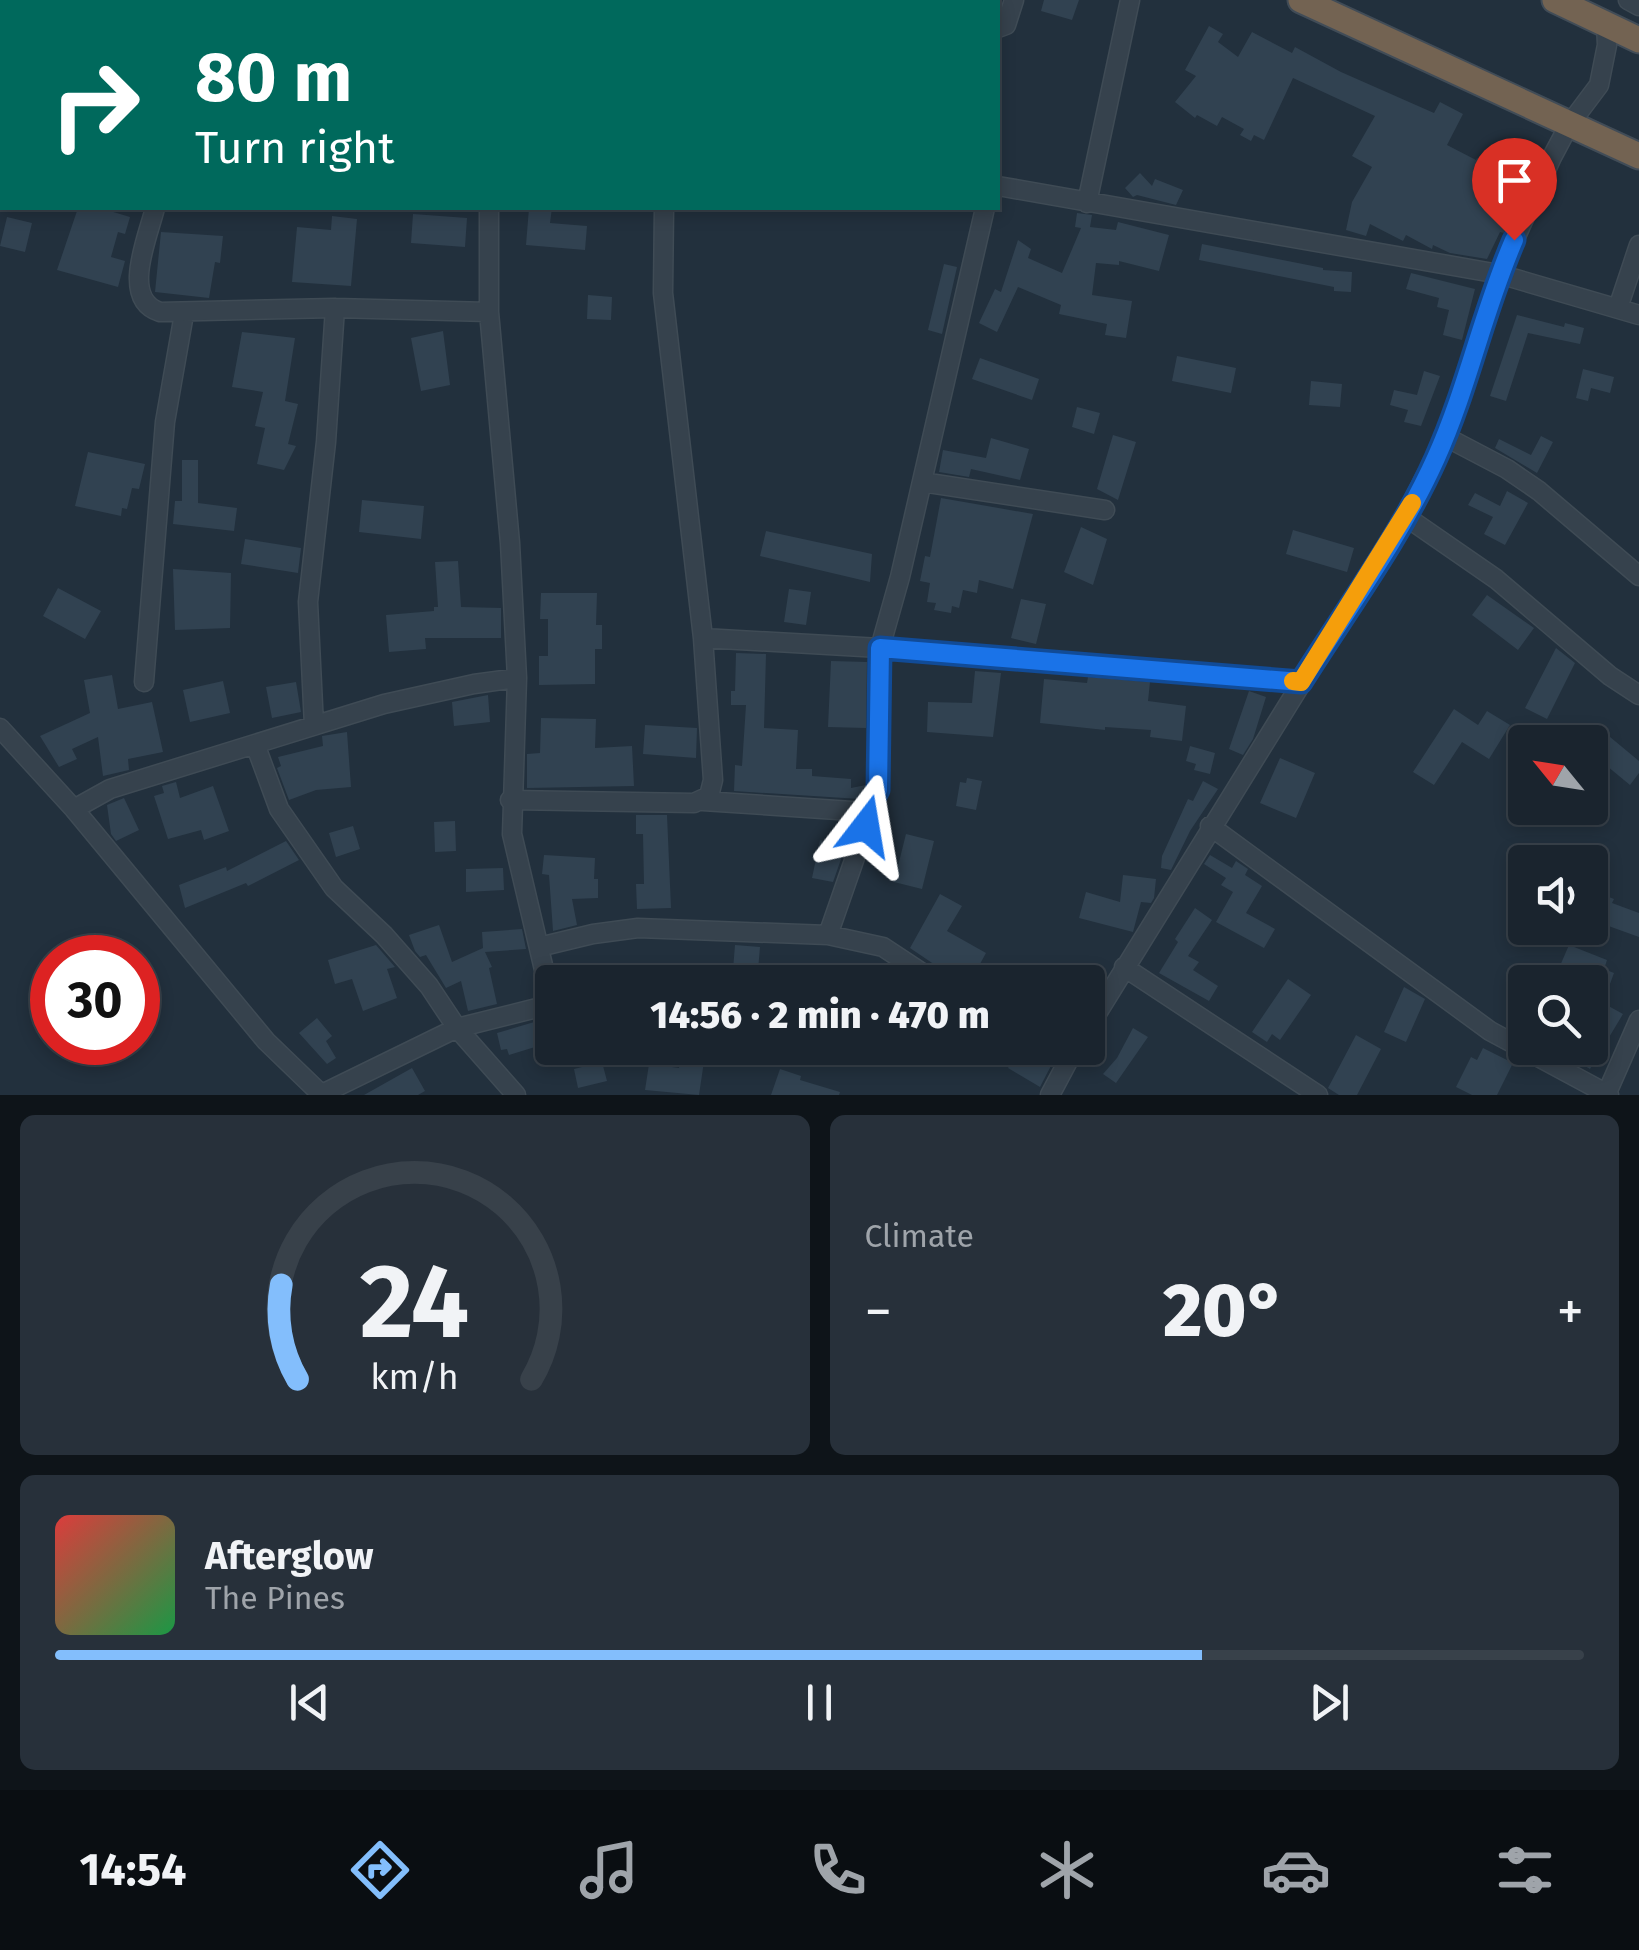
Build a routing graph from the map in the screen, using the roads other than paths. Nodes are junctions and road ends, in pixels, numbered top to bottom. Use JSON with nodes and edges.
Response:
{"nodes":[{"id":1,"x":1014,"y":0,"type":"edge"},
{"id":2,"x":1130,"y":0,"type":"edge"},
{"id":3,"x":1301,"y":0,"type":"edge"},
{"id":4,"x":1555,"y":0,"type":"edge"},
{"id":5,"x":1628,"y":0,"type":"edge"},
{"id":6,"x":1639,"y":6,"type":"edge"},
{"id":7,"x":1606,"y":23,"type":"junction"},
{"id":8,"x":1000,"y":27,"type":"edge"},
{"id":9,"x":1639,"y":39,"type":"edge"},
{"id":10,"x":1569,"y":125,"type":"junction"},
{"id":11,"x":1639,"y":156,"type":"edge"},
{"id":12,"x":1000,"y":186,"type":"edge"},
{"id":13,"x":1087,"y":202,"type":"junction"},
{"id":14,"x":155,"y":210,"type":"edge"},
{"id":15,"x":489,"y":210,"type":"edge"},
{"id":16,"x":664,"y":210,"type":"edge"},
{"id":17,"x":985,"y":210,"type":"edge"},
{"id":18,"x":1639,"y":245,"type":"edge"},
{"id":19,"x":1499,"y":274,"type":"junction"},
{"id":20,"x":335,"y":308,"type":"junction"},
{"id":21,"x":1618,"y":308,"type":"junction"},
{"id":22,"x":489,"y":312,"type":"junction"},
{"id":23,"x":184,"y":314,"type":"junction"},
{"id":24,"x":1639,"y":314,"type":"edge"},
{"id":25,"x":1446,"y":437,"type":"junction"},
{"id":26,"x":922,"y":482,"type":"junction"},
{"id":27,"x":1105,"y":510,"type":"dead end"},
{"id":28,"x":1405,"y":516,"type":"junction"},
{"id":29,"x":1639,"y":576,"type":"edge"},
{"id":30,"x":703,"y":638,"type":"junction"},
{"id":31,"x":880,"y":648,"type":"junction"},
{"id":32,"x":517,"y":678,"type":"junction"},
{"id":33,"x":144,"y":682,"type":"dead end"},
{"id":34,"x":1301,"y":682,"type":"junction"},
{"id":35,"x":1639,"y":695,"type":"edge"},
{"id":36,"x":314,"y":726,"type":"junction"},
{"id":37,"x":0,"y":728,"type":"edge"},
{"id":38,"x":255,"y":744,"type":"junction"},
{"id":39,"x":510,"y":800,"type":"junction"},
{"id":40,"x":703,"y":801,"type":"junction"},
{"id":41,"x":74,"y":809,"type":"junction"},
{"id":42,"x":867,"y":812,"type":"junction"},
{"id":43,"x":1210,"y":826,"type":"junction"},
{"id":44,"x":828,"y":935,"type":"junction"},
{"id":45,"x":538,"y":947,"type":"junction"},
{"id":46,"x":910,"y":965,"type":"edge"},
{"id":47,"x":1124,"y":967,"type":"junction"},
{"id":48,"x":1105,"y":999,"type":"edge"},
{"id":49,"x":1639,"y":1020,"type":"edge"},
{"id":50,"x":457,"y":1028,"type":"junction"},
{"id":51,"x":1061,"y":1065,"type":"edge"},
{"id":52,"x":322,"y":1094,"type":"edge"},
{"id":53,"x":516,"y":1095,"type":"edge"},
{"id":54,"x":1050,"y":1095,"type":"edge"},
{"id":55,"x":1318,"y":1095,"type":"edge"},
{"id":56,"x":1607,"y":1095,"type":"edge"}],
"edges":[{"from":1,"to":8,"type":"street"},
{"from":2,"to":13,"type":"street"},
{"from":3,"to":10,"type":"highway"},
{"from":4,"to":7,"type":"highway"},
{"from":5,"to":6,"type":"street"},
{"from":7,"to":9,"type":"highway"},
{"from":7,"to":10,"type":"street"},
{"from":10,"to":11,"type":"highway"},
{"from":10,"to":19,"type":"street"},
{"from":12,"to":13,"type":"street"},
{"from":13,"to":19,"type":"street"},
{"from":14,"to":23,"type":"street"},
{"from":15,"to":22,"type":"street"},
{"from":16,"to":30,"type":"street"},
{"from":17,"to":26,"type":"street"},
{"from":18,"to":21,"type":"street"},
{"from":19,"to":21,"type":"street"},
{"from":19,"to":25,"type":"street"},
{"from":20,"to":22,"type":"street"},
{"from":20,"to":23,"type":"street"},
{"from":20,"to":36,"type":"street"},
{"from":21,"to":24,"type":"street"},
{"from":22,"to":32,"type":"street"},
{"from":23,"to":33,"type":"street"},
{"from":25,"to":28,"type":"street"},
{"from":25,"to":29,"type":"street"},
{"from":26,"to":27,"type":"street"},
{"from":26,"to":31,"type":"street"},
{"from":28,"to":34,"type":"street"},
{"from":28,"to":35,"type":"street"},
{"from":30,"to":31,"type":"street"},
{"from":30,"to":40,"type":"street"},
{"from":31,"to":34,"type":"street"},
{"from":31,"to":42,"type":"street"},
{"from":32,"to":36,"type":"street"},
{"from":32,"to":39,"type":"street"},
{"from":34,"to":43,"type":"street"},
{"from":36,"to":38,"type":"street"},
{"from":37,"to":41,"type":"street"},
{"from":38,"to":41,"type":"street"},
{"from":38,"to":50,"type":"street"},
{"from":39,"to":40,"type":"street"},
{"from":39,"to":45,"type":"street"},
{"from":40,"to":42,"type":"street"},
{"from":41,"to":52,"type":"street"},
{"from":42,"to":44,"type":"street"},
{"from":43,"to":47,"type":"street"},
{"from":43,"to":56,"type":"street"},
{"from":44,"to":45,"type":"street"},
{"from":44,"to":46,"type":"street"},
{"from":45,"to":50,"type":"street"},
{"from":47,"to":48,"type":"street"},
{"from":47,"to":55,"type":"street"},
{"from":49,"to":56,"type":"street"},
{"from":50,"to":52,"type":"street"},
{"from":50,"to":53,"type":"street"},
{"from":51,"to":54,"type":"street"}]}
